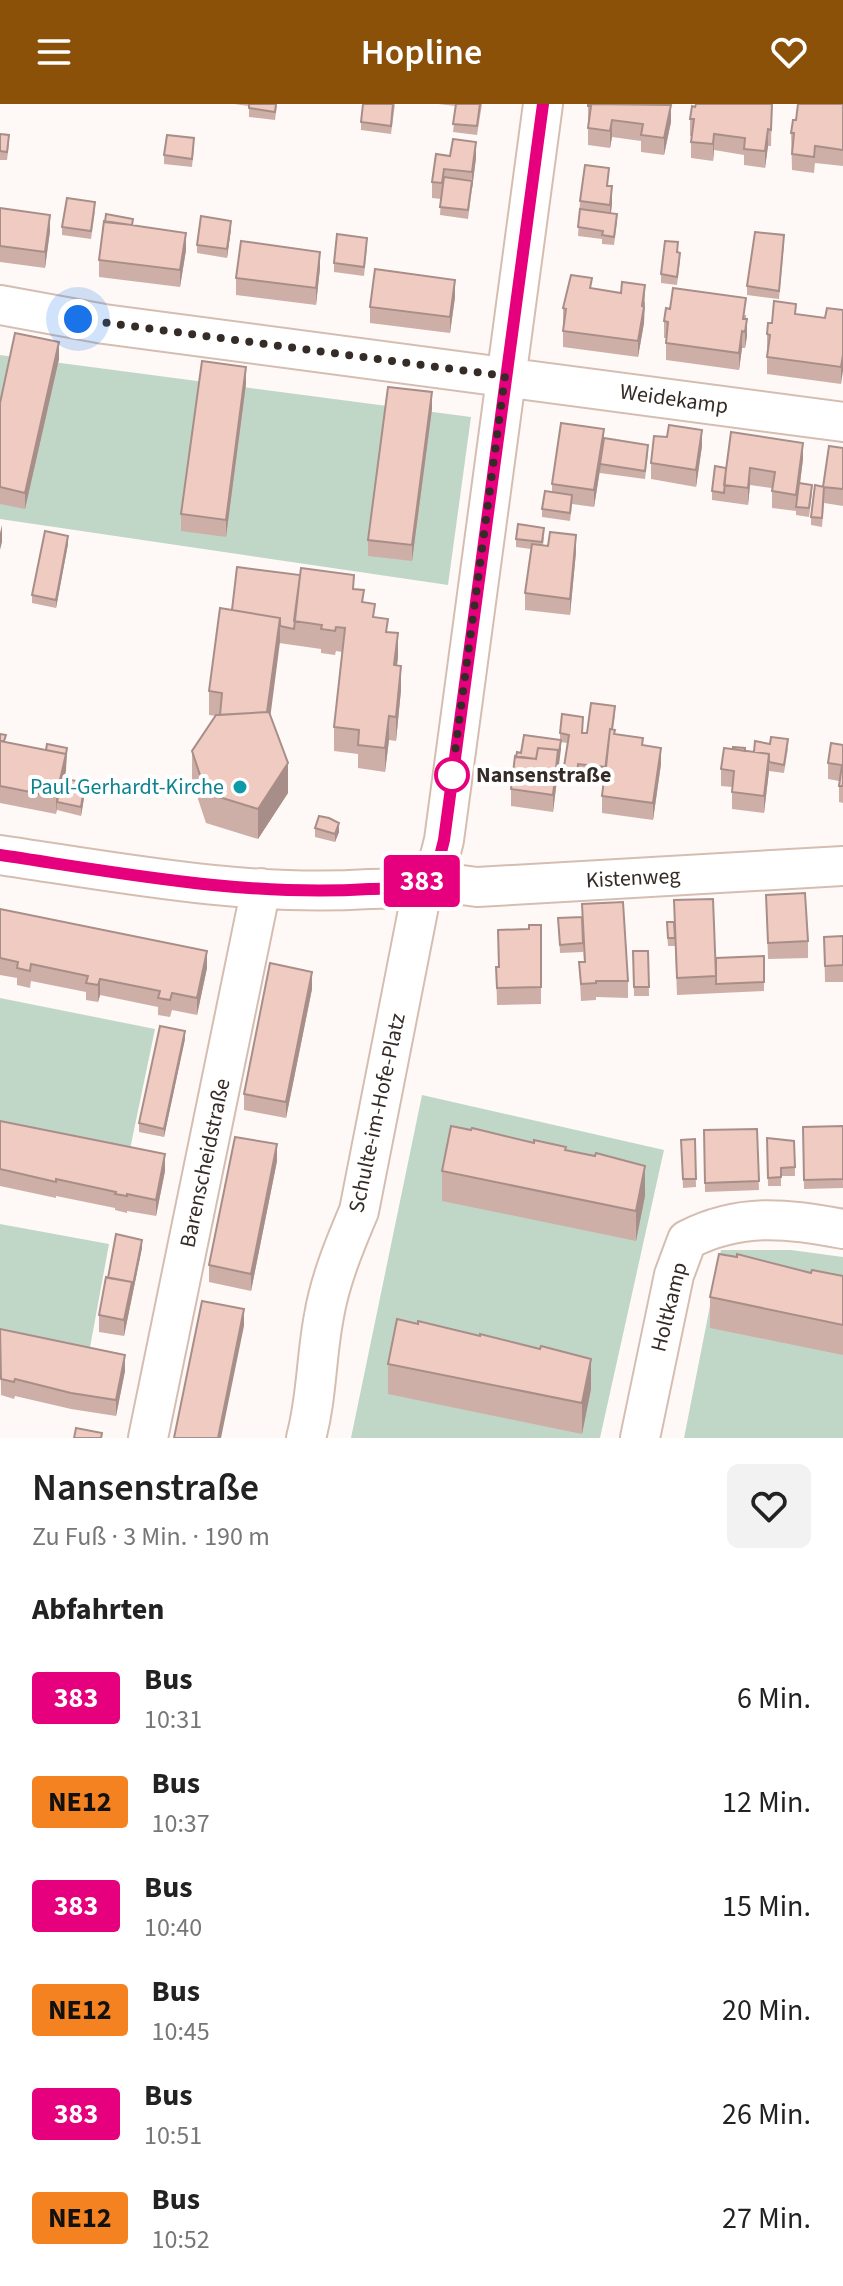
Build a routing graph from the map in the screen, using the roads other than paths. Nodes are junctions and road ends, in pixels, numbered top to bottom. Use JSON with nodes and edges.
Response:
{"nodes":[{"id":1,"x":543,"y":104,"type":"edge"},
{"id":2,"x":0,"y":305,"type":"edge"},
{"id":3,"x":505,"y":376,"type":"junction"},
{"id":4,"x":843,"y":422,"type":"edge"},
{"id":5,"x":0,"y":855,"type":"edge"},
{"id":6,"x":843,"y":866,"type":"edge"},
{"id":7,"x":424,"y":880,"type":"junction"},
{"id":8,"x":261,"y":888,"type":"junction"},
{"id":9,"x":843,"y":1229,"type":"edge"},
{"id":10,"x":148,"y":1438,"type":"edge"},
{"id":11,"x":306,"y":1438,"type":"edge"},
{"id":12,"x":640,"y":1438,"type":"edge"}],
"edges":[{"from":1,"to":3,"type":"street","name":"Schulte-im-Hofe-Platz"},
{"from":2,"to":3,"type":"street","name":"Weidekamp"},
{"from":3,"to":4,"type":"street","name":"Weidekamp"},
{"from":3,"to":7,"type":"street","name":"Schulte-im-Hofe-Platz"},
{"from":5,"to":8,"type":"street"},
{"from":6,"to":7,"type":"street","name":"Kistenweg"},
{"from":7,"to":8,"type":"street"},
{"from":7,"to":11,"type":"street","name":"Schulte-im-Hofe-Platz"},
{"from":8,"to":10,"type":"street","name":"Barenscheidstraße"},
{"from":9,"to":12,"type":"street","name":"Holtkamp"}]}
